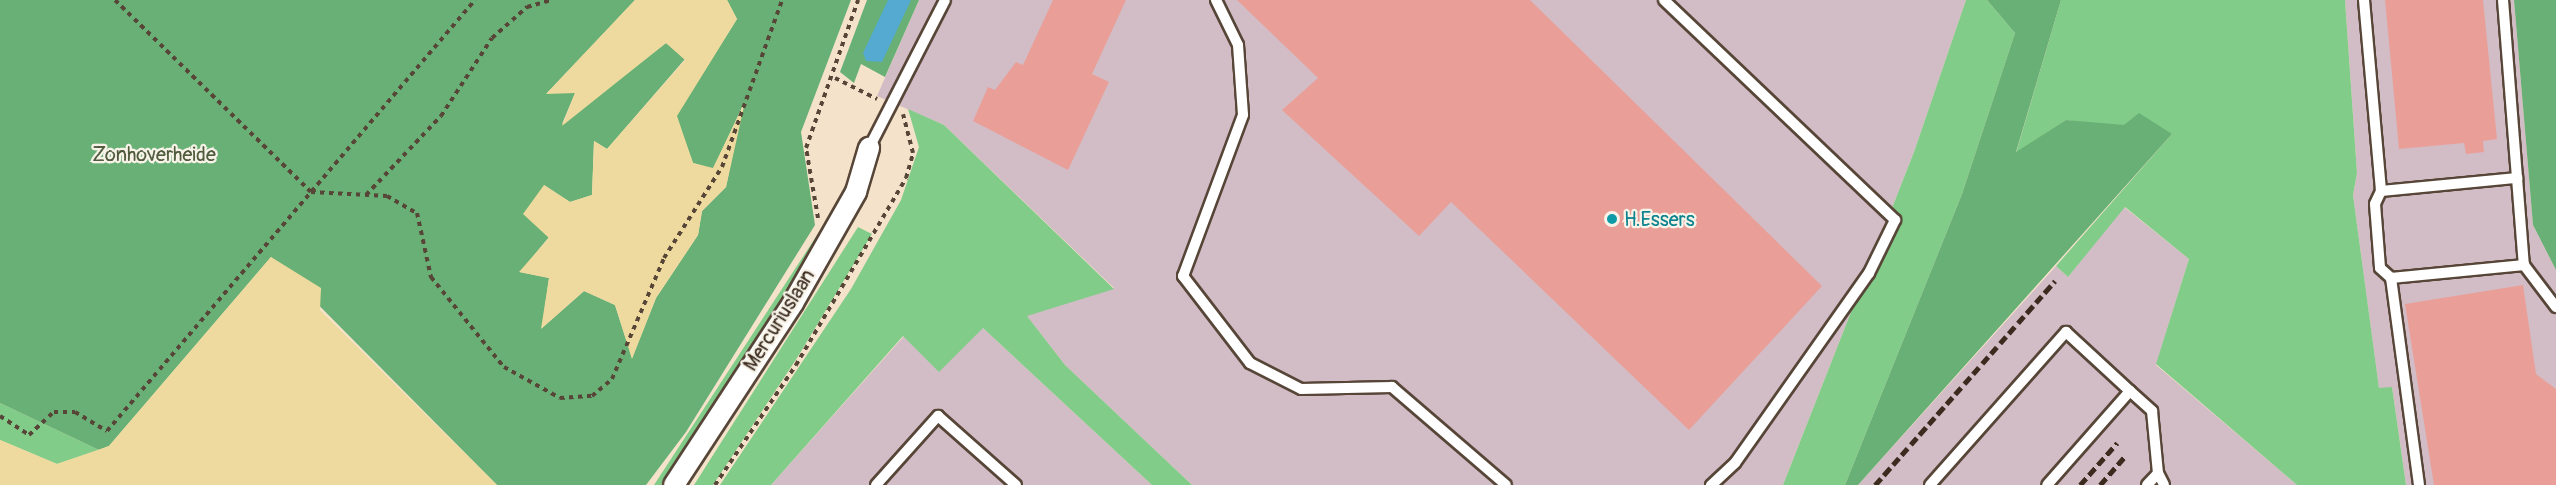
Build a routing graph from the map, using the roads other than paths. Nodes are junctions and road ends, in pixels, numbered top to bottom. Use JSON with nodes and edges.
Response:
{"nodes":[{"id":1,"x":945,"y":0,"type":"edge"},
{"id":2,"x":1216,"y":0,"type":"edge"},
{"id":3,"x":1664,"y":0,"type":"edge"},
{"id":4,"x":2364,"y":0,"type":"edge"},
{"id":5,"x":2503,"y":0,"type":"edge"},
{"id":6,"x":869,"y":148,"type":"joint"},
{"id":7,"x":2517,"y":178,"type":"junction"},
{"id":8,"x":2381,"y":191,"type":"junction"},
{"id":9,"x":2524,"y":265,"type":"junction"},
{"id":10,"x":2391,"y":278,"type":"junction"},
{"id":11,"x":2556,"y":307,"type":"edge"},
{"id":12,"x":2130,"y":391,"type":"junction"},
{"id":13,"x":2158,"y":473,"type":"junction"},
{"id":14,"x":674,"y":485,"type":"edge"},
{"id":15,"x":876,"y":485,"type":"edge"},
{"id":16,"x":1016,"y":485,"type":"edge"},
{"id":17,"x":1506,"y":485,"type":"edge"},
{"id":18,"x":1711,"y":485,"type":"edge"},
{"id":19,"x":1930,"y":485,"type":"edge"},
{"id":20,"x":2047,"y":485,"type":"edge"},
{"id":21,"x":2147,"y":485,"type":"edge"},
{"id":22,"x":2164,"y":485,"type":"edge"},
{"id":23,"x":2419,"y":485,"type":"edge"}],
"edges":[{"from":1,"to":6,"type":"lane"},
{"from":2,"to":17,"type":"lane"},
{"from":3,"to":18,"type":"lane"},
{"from":4,"to":8,"type":"lane"},
{"from":5,"to":7,"type":"lane"},
{"from":6,"to":14,"type":"street","name":"Mercuriuslaan"},
{"from":7,"to":8,"type":"lane"},
{"from":7,"to":9,"type":"lane"},
{"from":8,"to":10,"type":"lane"},
{"from":9,"to":10,"type":"lane"},
{"from":9,"to":11,"type":"lane"},
{"from":10,"to":23,"type":"lane"},
{"from":12,"to":13,"type":"lane"},
{"from":12,"to":19,"type":"lane"},
{"from":12,"to":20,"type":"lane"},
{"from":13,"to":21,"type":"lane"},
{"from":13,"to":22,"type":"lane"},
{"from":15,"to":16,"type":"lane"}]}
